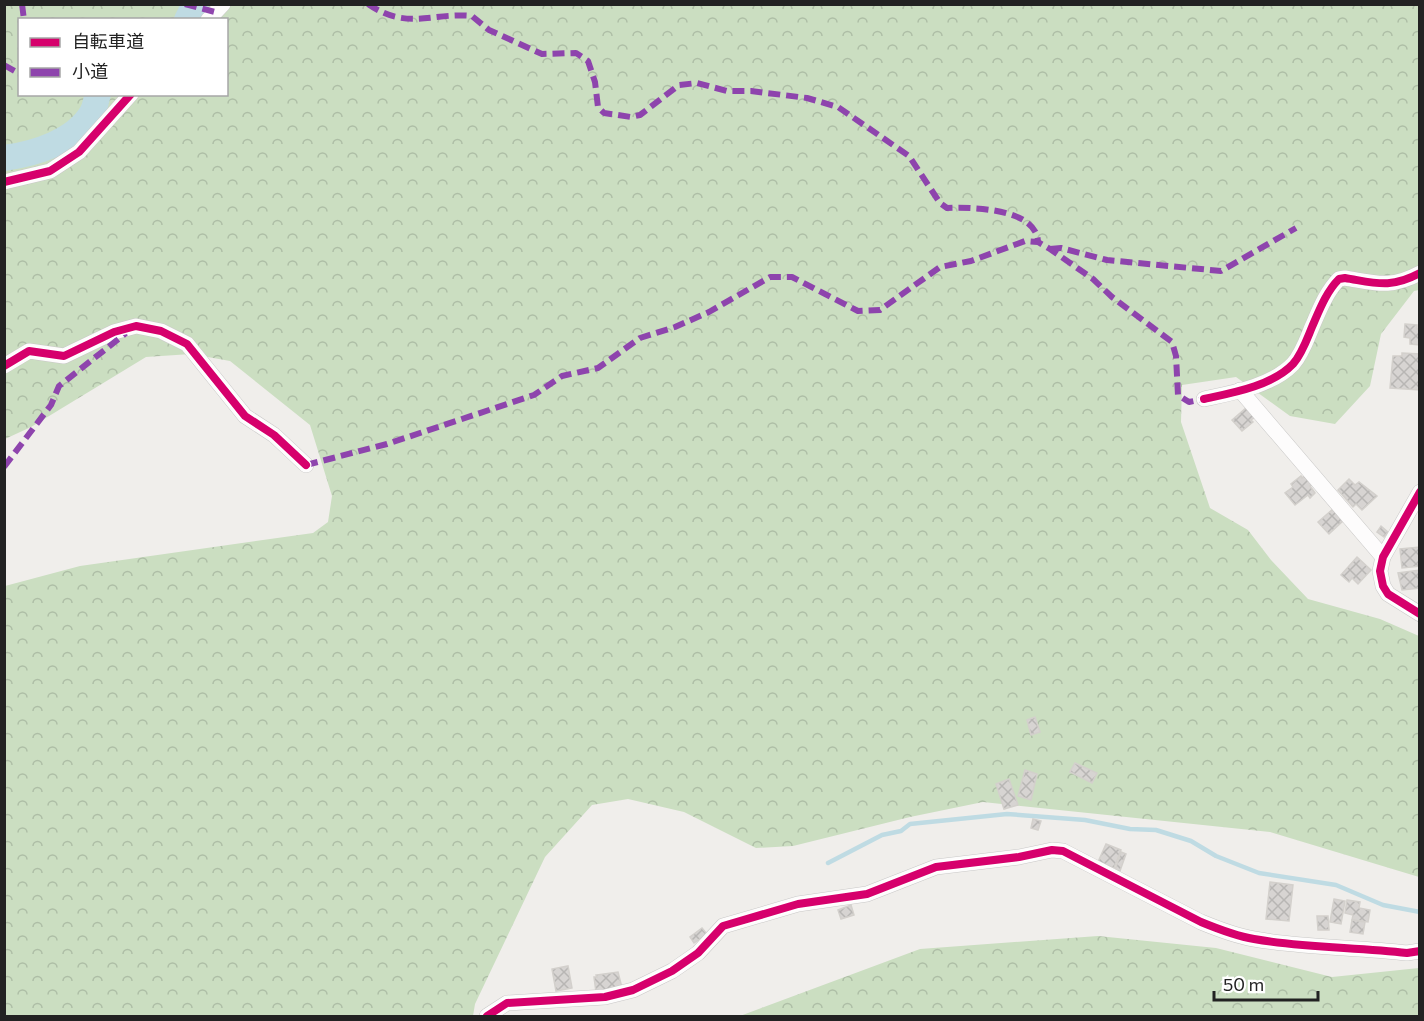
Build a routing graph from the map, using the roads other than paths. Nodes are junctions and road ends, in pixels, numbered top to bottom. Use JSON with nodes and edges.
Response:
{"nodes":[{"id":1,"x":224,"y":4,"type":"edge"},
{"id":2,"x":210,"y":18,"type":"edge"},
{"id":3,"x":129,"y":96,"type":"edge"},
{"id":4,"x":4,"y":182,"type":"edge"},
{"id":5,"x":1419,"y":273,"type":"edge"},
{"id":6,"x":4,"y":366,"type":"edge"},
{"id":7,"x":1240,"y":390,"type":"junction"},
{"id":8,"x":1204,"y":399,"type":"dead end"},
{"id":9,"x":306,"y":465,"type":"dead end"},
{"id":10,"x":1419,"y":492,"type":"edge"},
{"id":11,"x":1383,"y":557,"type":"junction"},
{"id":12,"x":1419,"y":614,"type":"edge"},
{"id":13,"x":1419,"y":951,"type":"edge"},
{"id":14,"x":487,"y":1017,"type":"edge"}],
"edges":[{"from":1,"to":2,"type":"street"},
{"from":3,"to":4,"type":"street"},
{"from":5,"to":7,"type":"street"},
{"from":6,"to":9,"type":"street"},
{"from":7,"to":8,"type":"street"},
{"from":7,"to":11,"type":"street"},
{"from":10,"to":11,"type":"street"},
{"from":11,"to":12,"type":"street"},
{"from":13,"to":14,"type":"street"}]}
